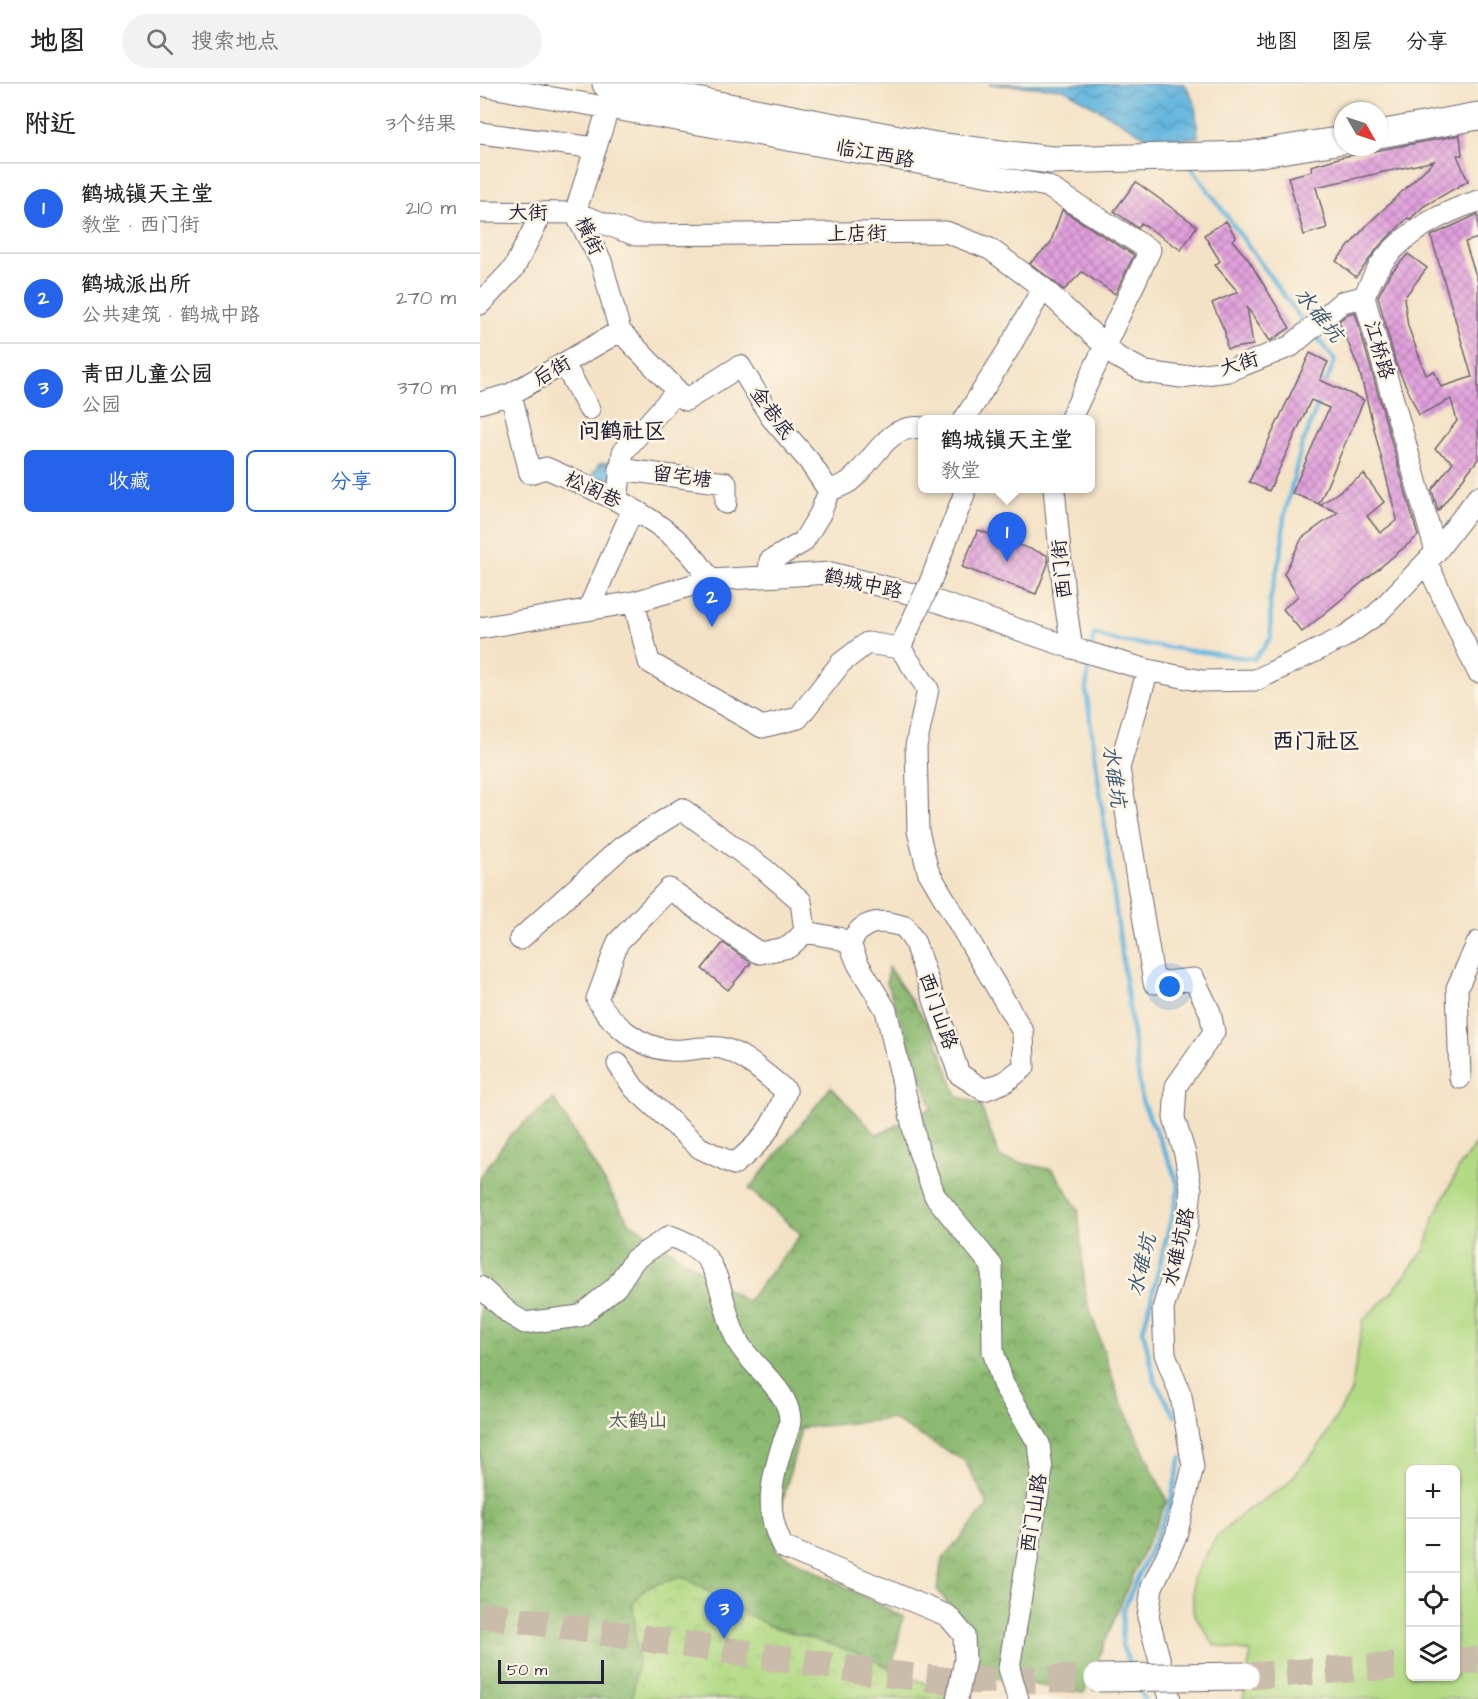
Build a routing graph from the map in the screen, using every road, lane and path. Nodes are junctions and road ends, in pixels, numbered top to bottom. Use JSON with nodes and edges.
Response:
{"nodes":[{"id":1,"x":480,"y":85,"type":"edge"},
{"id":2,"x":607,"y":95,"type":"edge"},
{"id":3,"x":1478,"y":116,"type":"edge"},
{"id":4,"x":1388,"y":132,"type":"edge"},
{"id":5,"x":480,"y":133,"type":"edge"},
{"id":6,"x":1334,"y":141,"type":"edge"},
{"id":7,"x":596,"y":148,"type":"junction"},
{"id":8,"x":1478,"y":201,"type":"edge"},
{"id":9,"x":480,"y":212,"type":"edge"},
{"id":10,"x":542,"y":213,"type":"junction"},
{"id":11,"x":575,"y":213,"type":"junction"},
{"id":12,"x":1043,"y":288,"type":"junction"},
{"id":13,"x":1364,"y":297,"type":"junction"},
{"id":14,"x":480,"y":304,"type":"edge"},
{"id":15,"x":620,"y":331,"type":"junction"},
{"id":16,"x":1104,"y":345,"type":"junction"},
{"id":17,"x":564,"y":364,"type":"junction"},
{"id":18,"x":677,"y":391,"type":"junction"},
{"id":19,"x":511,"y":394,"type":"junction"},
{"id":20,"x":480,"y":403,"type":"edge"},
{"id":21,"x":589,"y":409,"type":"dead end"},
{"id":22,"x":967,"y":415,"type":"edge"},
{"id":23,"x":1072,"y":415,"type":"edge"},
{"id":24,"x":918,"y":428,"type":"edge"},
{"id":25,"x":619,"y":469,"type":"junction"},
{"id":26,"x":829,"y":491,"type":"junction"},
{"id":27,"x":964,"y":493,"type":"edge"},
{"id":28,"x":1054,"y":493,"type":"edge"},
{"id":29,"x":1478,"y":497,"type":"edge"},
{"id":30,"x":726,"y":503,"type":"dead end"},
{"id":31,"x":625,"y":504,"type":"junction"},
{"id":32,"x":1431,"y":557,"type":"junction"},
{"id":33,"x":769,"y":575,"type":"junction"},
{"id":34,"x":710,"y":580,"type":"junction"},
{"id":35,"x":634,"y":602,"type":"junction"},
{"id":36,"x":588,"y":610,"type":"junction"},
{"id":37,"x":480,"y":628,"type":"edge"},
{"id":38,"x":900,"y":648,"type":"junction"},
{"id":39,"x":1085,"y":652,"type":"junction"},
{"id":40,"x":1148,"y":670,"type":"junction"},
{"id":41,"x":1478,"y":672,"type":"edge"},
{"id":42,"x":805,"y":932,"type":"junction"},
{"id":43,"x":520,"y":939,"type":"dead end"},
{"id":44,"x":1478,"y":942,"type":"edge"},
{"id":45,"x":850,"y":944,"type":"junction"},
{"id":46,"x":618,"y":1064,"type":"dead end"},
{"id":47,"x":1460,"y":1078,"type":"dead end"},
{"id":48,"x":480,"y":1287,"type":"edge"},
{"id":49,"x":1245,"y":1676,"type":"tunnel mouth"},
{"id":50,"x":1098,"y":1678,"type":"tunnel mouth"},
{"id":51,"x":957,"y":1699,"type":"edge"},
{"id":52,"x":1018,"y":1699,"type":"edge"},
{"id":53,"x":1170,"y":1699,"type":"edge"}],
"edges":[{"from":1,"to":2,"type":"street","name":"临江西路"},
{"from":2,"to":6,"type":"main road"},
{"from":2,"to":7,"type":"street","name":"横街"},
{"from":2,"to":16,"type":"street","name":"临江西路"},
{"from":3,"to":4,"type":"main road"},
{"from":5,"to":7,"type":"street"},
{"from":7,"to":11,"type":"street","name":"横街"},
{"from":8,"to":13,"type":"street","name":"江桥路"},
{"from":9,"to":10,"type":"street","name":"大街"},
{"from":10,"to":11,"type":"street","name":"大街"},
{"from":10,"to":14,"type":"street"},
{"from":11,"to":12,"type":"street","name":"上店街"},
{"from":11,"to":15,"type":"street","name":"横街"},
{"from":12,"to":16,"type":"street","name":"上店街"},
{"from":12,"to":22,"type":"street"},
{"from":13,"to":16,"type":"street","name":"大街"},
{"from":13,"to":32,"type":"street","name":"江桥路"},
{"from":15,"to":17,"type":"street","name":"后街"},
{"from":15,"to":18,"type":"street"},
{"from":16,"to":23,"type":"street"},
{"from":17,"to":19,"type":"street","name":"后街"},
{"from":17,"to":21,"type":"street"},
{"from":18,"to":25,"type":"street"},
{"from":18,"to":26,"type":"street","name":"金巷底"},
{"from":19,"to":20,"type":"street","name":"后街"},
{"from":19,"to":31,"type":"street","name":"松阁巷"},
{"from":24,"to":26,"type":"street"},
{"from":25,"to":30,"type":"street","name":"留宅塘"},
{"from":25,"to":31,"type":"street"},
{"from":26,"to":33,"type":"street"},
{"from":27,"to":38,"type":"street","bridge":true},
{"from":28,"to":39,"type":"street","name":"西门街"},
{"from":29,"to":32,"type":"street","name":"鹤城中路"},
{"from":31,"to":34,"type":"street","name":"松阁巷"},
{"from":31,"to":36,"type":"street"},
{"from":32,"to":40,"type":"street","name":"鹤城中路"},
{"from":32,"to":41,"type":"street","name":"江桥路"},
{"from":33,"to":34,"type":"street","name":"鹤城中路"},
{"from":33,"to":39,"type":"street","name":"鹤城中路"},
{"from":34,"to":35,"type":"street","name":"鹤城中路"},
{"from":35,"to":36,"type":"street","name":"鹤城中路"},
{"from":35,"to":38,"type":"street"},
{"from":36,"to":37,"type":"street","name":"鹤城中路"},
{"from":38,"to":45,"type":"street","name":"西门山路"},
{"from":39,"to":40,"type":"street","name":"鹤城中路"},
{"from":40,"to":53,"type":"street","name":"水碓坑路"},
{"from":42,"to":43,"type":"street"},
{"from":42,"to":45,"type":"street"},
{"from":42,"to":46,"type":"street"},
{"from":44,"to":47,"type":"street"},
{"from":45,"to":52,"type":"street","name":"西门山路"},
{"from":48,"to":51,"type":"street"},
{"from":49,"to":50,"type":"main road","bridge":true}]}
